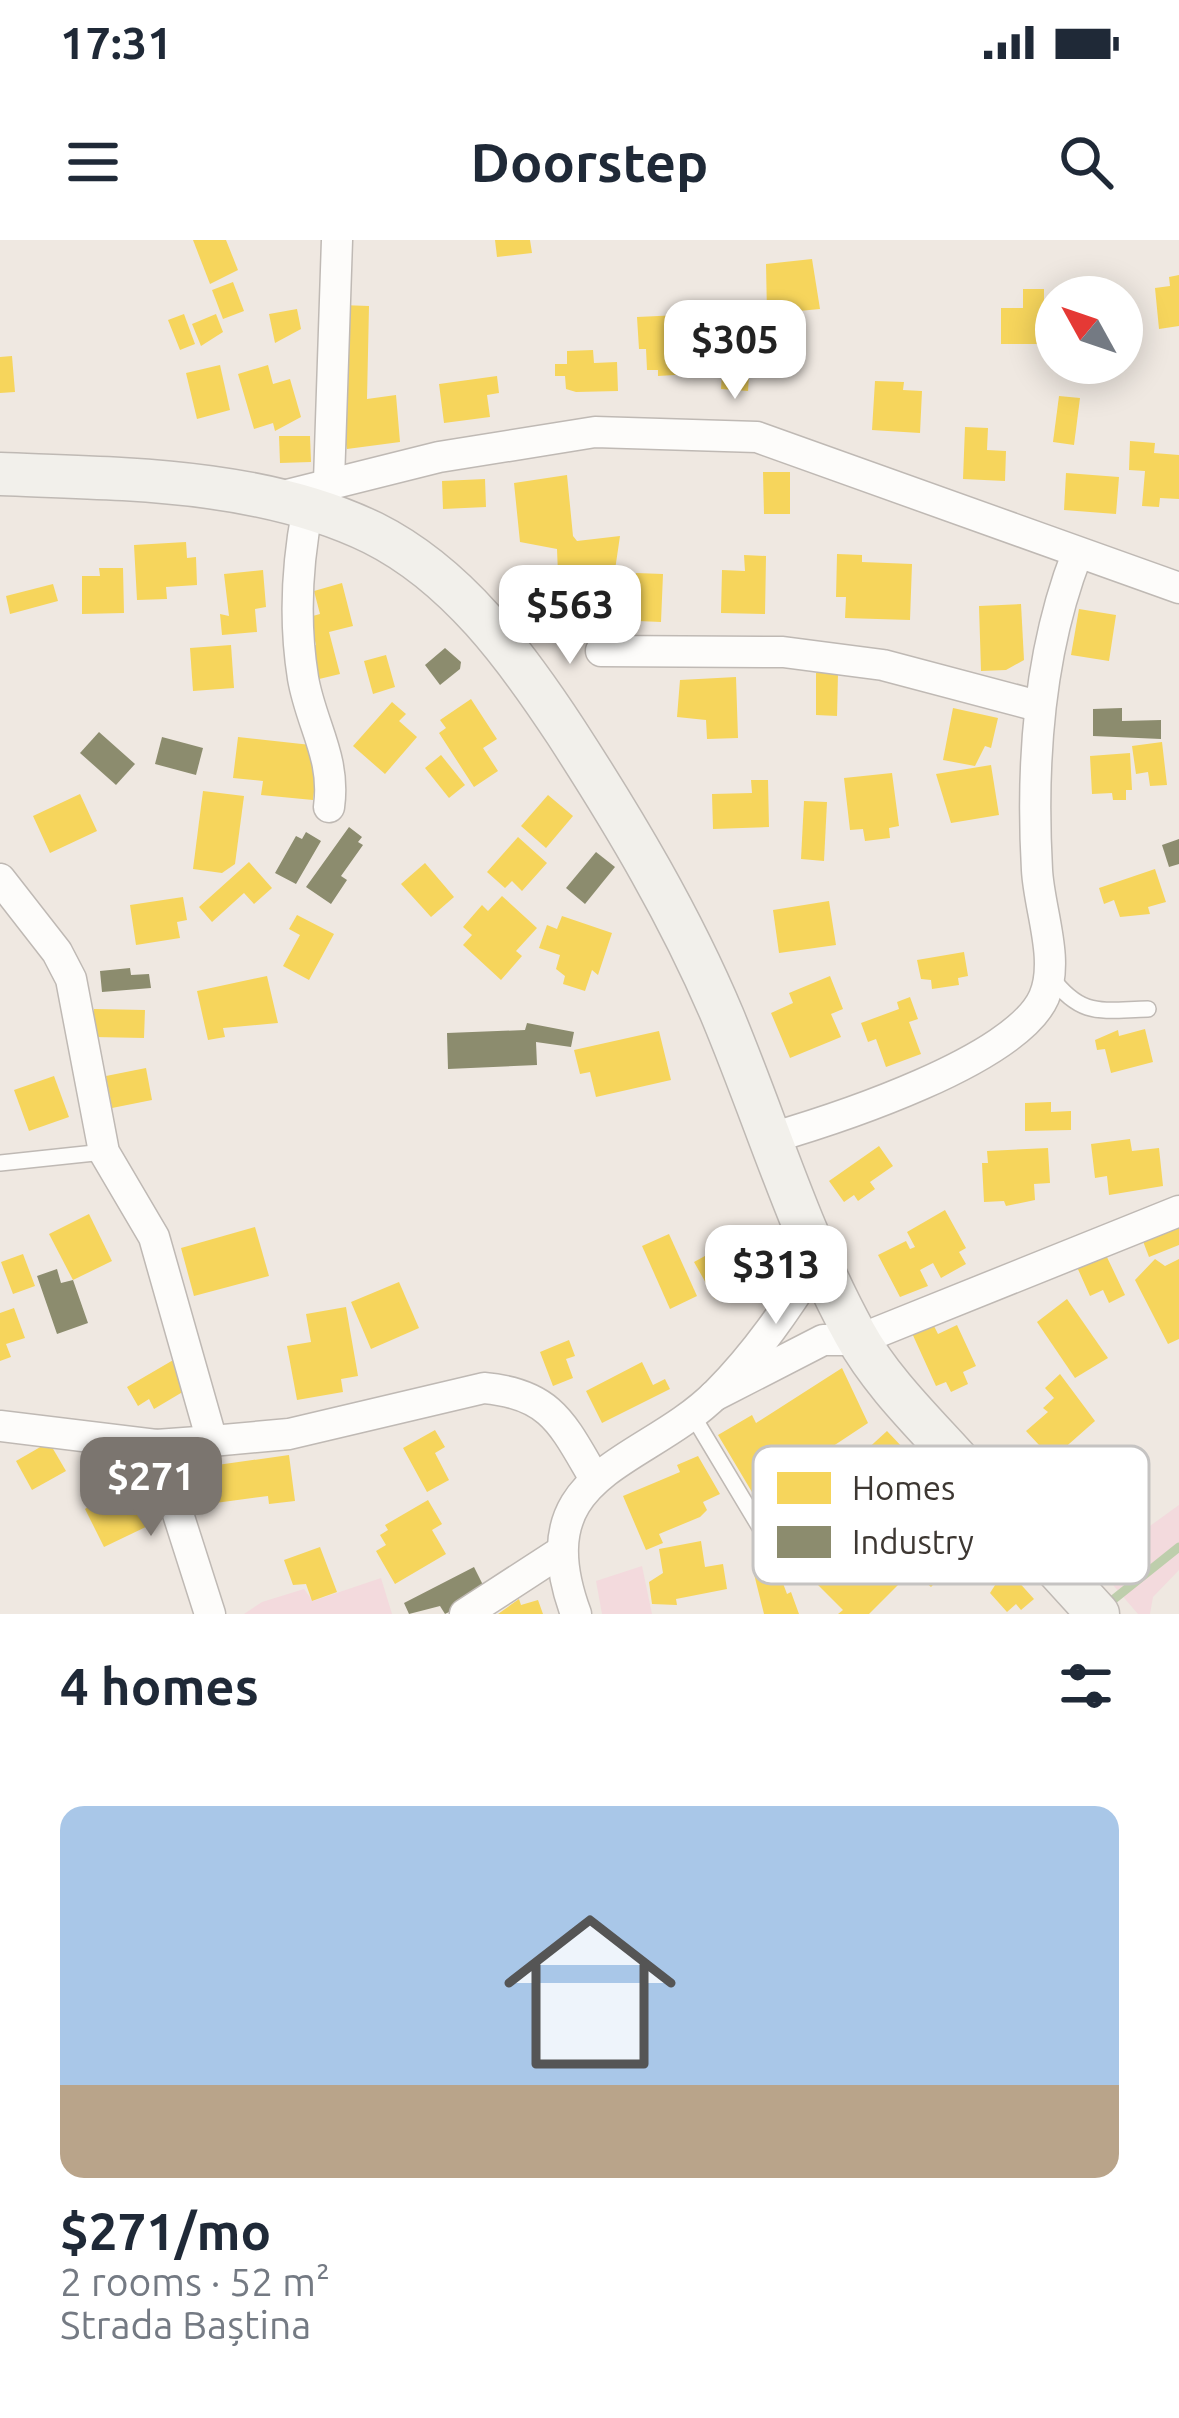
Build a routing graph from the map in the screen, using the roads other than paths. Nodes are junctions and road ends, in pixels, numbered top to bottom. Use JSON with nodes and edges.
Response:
{"nodes":[{"id":1,"x":337,"y":240,"type":"edge"},
{"id":2,"x":0,"y":474,"type":"edge"},
{"id":3,"x":303,"y":496,"type":"junction"},
{"id":4,"x":1077,"y":554,"type":"junction"},
{"id":5,"x":1179,"y":589,"type":"edge"},
{"id":6,"x":601,"y":651,"type":"dead end"},
{"id":7,"x":1038,"y":706,"type":"junction"},
{"id":8,"x":329,"y":807,"type":"dead end"},
{"id":9,"x":0,"y":879,"type":"edge"},
{"id":10,"x":1046,"y":986,"type":"junction"},
{"id":11,"x":1148,"y":1009,"type":"dead end"},
{"id":12,"x":772,"y":1138,"type":"junction"},
{"id":13,"x":104,"y":1152,"type":"junction"},
{"id":14,"x":0,"y":1163,"type":"edge"},
{"id":15,"x":1179,"y":1211,"type":"edge"},
{"id":16,"x":817,"y":1261,"type":"junction"},
{"id":17,"x":858,"y":1340,"type":"junction"},
{"id":18,"x":702,"y":1404,"type":"junction"},
{"id":19,"x":0,"y":1426,"type":"edge"},
{"id":20,"x":212,"y":1441,"type":"junction"},
{"id":21,"x":156,"y":1445,"type":"junction"},
{"id":22,"x":945,"y":1446,"type":"edge"},
{"id":23,"x":595,"y":1479,"type":"junction"},
{"id":24,"x":753,"y":1507,"type":"edge"},
{"id":25,"x":562,"y":1551,"type":"junction"},
{"id":26,"x":210,"y":1614,"type":"edge"},
{"id":27,"x":465,"y":1614,"type":"edge"},
{"id":28,"x":576,"y":1614,"type":"edge"}],
"edges":[{"from":1,"to":3,"type":"street"},
{"from":2,"to":3,"type":"main road"},
{"from":3,"to":4,"type":"street"},
{"from":3,"to":8,"type":"street"},
{"from":3,"to":12,"type":"main road"},
{"from":4,"to":5,"type":"street"},
{"from":4,"to":7,"type":"street"},
{"from":6,"to":7,"type":"street"},
{"from":7,"to":10,"type":"street"},
{"from":9,"to":13,"type":"street"},
{"from":10,"to":11,"type":"lane"},
{"from":10,"to":12,"type":"street"},
{"from":12,"to":16,"type":"main road"},
{"from":13,"to":14,"type":"lane"},
{"from":13,"to":20,"type":"street"},
{"from":15,"to":17,"type":"street"},
{"from":16,"to":17,"type":"main road"},
{"from":16,"to":18,"type":"street"},
{"from":17,"to":18,"type":"street"},
{"from":17,"to":22,"type":"main road"},
{"from":18,"to":23,"type":"street"},
{"from":18,"to":24,"type":"lane"},
{"from":19,"to":21,"type":"street"},
{"from":20,"to":21,"type":"street"},
{"from":20,"to":23,"type":"street"},
{"from":21,"to":26,"type":"street"},
{"from":23,"to":25,"type":"street"},
{"from":25,"to":27,"type":"street"},
{"from":25,"to":28,"type":"street"}]}
